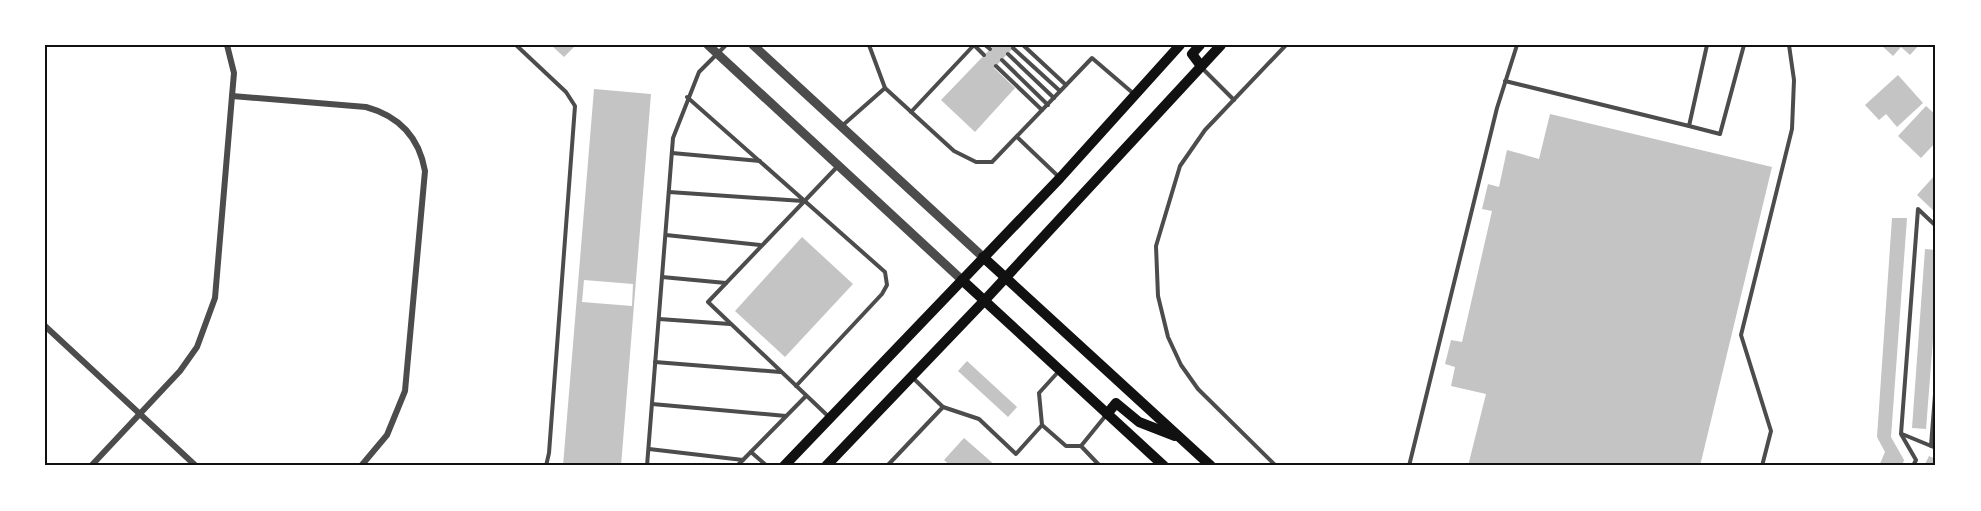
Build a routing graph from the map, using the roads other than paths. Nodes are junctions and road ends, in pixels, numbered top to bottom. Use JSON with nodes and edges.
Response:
{"nodes":[{"id":1,"x":227,"y":45,"type":"edge"},
{"id":2,"x":516,"y":45,"type":"edge"},
{"id":3,"x":708,"y":45,"type":"edge"},
{"id":4,"x":726,"y":45,"type":"edge"},
{"id":5,"x":753,"y":45,"type":"edge"},
{"id":6,"x":869,"y":45,"type":"edge"},
{"id":7,"x":974,"y":45,"type":"edge"},
{"id":8,"x":985,"y":45,"type":"edge"},
{"id":9,"x":1023,"y":45,"type":"edge"},
{"id":10,"x":1180,"y":45,"type":"edge"},
{"id":11,"x":1200,"y":45,"type":"edge"},
{"id":12,"x":1221,"y":45,"type":"edge"},
{"id":13,"x":1286,"y":45,"type":"edge"},
{"id":14,"x":1517,"y":45,"type":"edge"},
{"id":15,"x":1707,"y":45,"type":"edge"},
{"id":16,"x":1744,"y":45,"type":"edge"},
{"id":17,"x":1789,"y":45,"type":"edge"},
{"id":18,"x":1013,"y":48,"type":"dead end"},
{"id":19,"x":990,"y":49,"type":"dead end"},
{"id":20,"x":717,"y":54,"type":"junction"},
{"id":21,"x":1008,"y":54,"type":"dead end"},
{"id":22,"x":984,"y":56,"type":"dead end"},
{"id":23,"x":1002,"y":60,"type":"dead end"},
{"id":24,"x":996,"y":66,"type":"dead end"},
{"id":25,"x":1201,"y":66,"type":"junction"},
{"id":26,"x":1505,"y":81,"type":"junction"},
{"id":27,"x":1066,"y":85,"type":"junction"},
{"id":28,"x":885,"y":88,"type":"junction"},
{"id":29,"x":1060,"y":92,"type":"junction"},
{"id":30,"x":1134,"y":95,"type":"junction"},
{"id":31,"x":232,"y":96,"type":"junction"},
{"id":32,"x":687,"y":97,"type":"junction"},
{"id":33,"x":1054,"y":98,"type":"junction"},
{"id":34,"x":1234,"y":100,"type":"junction"},
{"id":35,"x":1048,"y":105,"type":"junction"},
{"id":36,"x":1042,"y":110,"type":"junction"},
{"id":37,"x":911,"y":112,"type":"junction"},
{"id":38,"x":1689,"y":126,"type":"junction"},
{"id":39,"x":840,"y":128,"type":"junction"},
{"id":40,"x":1017,"y":137,"type":"junction"},
{"id":41,"x":672,"y":153,"type":"junction"},
{"id":42,"x":760,"y":161,"type":"junction"},
{"id":43,"x":837,"y":167,"type":"junction"},
{"id":44,"x":1060,"y":178,"type":"junction"},
{"id":45,"x":669,"y":192,"type":"junction"},
{"id":46,"x":804,"y":202,"type":"junction"},
{"id":47,"x":1936,"y":226,"type":"edge"},
{"id":48,"x":666,"y":235,"type":"junction"},
{"id":49,"x":761,"y":245,"type":"junction"},
{"id":50,"x":984,"y":257,"type":"junction"},
{"id":51,"x":662,"y":277,"type":"junction"},
{"id":52,"x":1006,"y":277,"type":"junction"},
{"id":53,"x":962,"y":280,"type":"junction"},
{"id":54,"x":726,"y":283,"type":"junction"},
{"id":55,"x":984,"y":301,"type":"junction"},
{"id":56,"x":659,"y":319,"type":"junction"},
{"id":57,"x":731,"y":324,"type":"junction"},
{"id":58,"x":45,"y":326,"type":"edge"},
{"id":59,"x":656,"y":362,"type":"junction"},
{"id":60,"x":1060,"y":370,"type":"junction"},
{"id":61,"x":782,"y":372,"type":"junction"},
{"id":62,"x":911,"y":377,"type":"junction"},
{"id":63,"x":1936,"y":382,"type":"edge"},
{"id":64,"x":796,"y":386,"type":"junction"},
{"id":65,"x":806,"y":396,"type":"junction"},
{"id":66,"x":652,"y":404,"type":"junction"},
{"id":67,"x":944,"y":407,"type":"junction"},
{"id":68,"x":140,"y":414,"type":"junction"},
{"id":69,"x":1107,"y":414,"type":"junction"},
{"id":70,"x":786,"y":416,"type":"junction"},
{"id":71,"x":831,"y":418,"type":"junction"},
{"id":72,"x":1042,"y":424,"type":"junction"},
{"id":73,"x":1901,"y":434,"type":"junction"},
{"id":74,"x":1181,"y":439,"type":"junction"},
{"id":75,"x":1080,"y":447,"type":"junction"},
{"id":76,"x":1934,"y":447,"type":"edge"},
{"id":77,"x":649,"y":449,"type":"junction"},
{"id":78,"x":751,"y":452,"type":"junction"},
{"id":79,"x":743,"y":460,"type":"junction"},
{"id":80,"x":91,"y":466,"type":"edge"},
{"id":81,"x":196,"y":466,"type":"edge"},
{"id":82,"x":361,"y":466,"type":"edge"},
{"id":83,"x":546,"y":466,"type":"edge"},
{"id":84,"x":647,"y":466,"type":"edge"},
{"id":85,"x":737,"y":466,"type":"edge"},
{"id":86,"x":767,"y":466,"type":"edge"},
{"id":87,"x":784,"y":466,"type":"edge"},
{"id":88,"x":826,"y":466,"type":"edge"},
{"id":89,"x":887,"y":466,"type":"edge"},
{"id":90,"x":1100,"y":466,"type":"edge"},
{"id":91,"x":1164,"y":466,"type":"edge"},
{"id":92,"x":1210,"y":466,"type":"edge"},
{"id":93,"x":1276,"y":466,"type":"edge"},
{"id":94,"x":1409,"y":466,"type":"edge"},
{"id":95,"x":1762,"y":466,"type":"edge"},
{"id":96,"x":1913,"y":466,"type":"edge"}],
"edges":[{"from":1,"to":31,"type":"street"},
{"from":2,"to":83,"type":"lane"},
{"from":3,"to":20,"type":"street"},
{"from":4,"to":20,"type":"lane"},
{"from":5,"to":39,"type":"street"},
{"from":6,"to":28,"type":"lane"},
{"from":7,"to":22,"type":"lane"},
{"from":7,"to":37,"type":"lane"},
{"from":8,"to":19,"type":"lane"},
{"from":9,"to":27,"type":"lane"},
{"from":10,"to":30,"type":"main road"},
{"from":11,"to":25,"type":"main road"},
{"from":12,"to":25,"type":"main road"},
{"from":13,"to":34,"type":"lane"},
{"from":14,"to":26,"type":"lane"},
{"from":15,"to":38,"type":"lane"},
{"from":16,"to":38,"type":"lane"},
{"from":17,"to":95,"type":"lane"},
{"from":18,"to":29,"type":"lane"},
{"from":20,"to":32,"type":"lane"},
{"from":20,"to":43,"type":"street"},
{"from":21,"to":33,"type":"lane"},
{"from":23,"to":35,"type":"lane"},
{"from":24,"to":36,"type":"lane"},
{"from":25,"to":34,"type":"lane"},
{"from":25,"to":52,"type":"main road"},
{"from":26,"to":38,"type":"lane"},
{"from":26,"to":94,"type":"lane"},
{"from":27,"to":29,"type":"lane"},
{"from":27,"to":30,"type":"lane"},
{"from":28,"to":37,"type":"lane"},
{"from":28,"to":39,"type":"lane"},
{"from":29,"to":33,"type":"lane"},
{"from":30,"to":44,"type":"main road"},
{"from":31,"to":68,"type":"street"},
{"from":31,"to":82,"type":"street"},
{"from":32,"to":41,"type":"lane"},
{"from":32,"to":42,"type":"lane"},
{"from":33,"to":35,"type":"lane"},
{"from":34,"to":93,"type":"lane"},
{"from":35,"to":36,"type":"lane"},
{"from":36,"to":40,"type":"lane"},
{"from":37,"to":40,"type":"lane"},
{"from":39,"to":50,"type":"street"},
{"from":40,"to":44,"type":"lane"},
{"from":41,"to":42,"type":"lane"},
{"from":41,"to":45,"type":"lane"},
{"from":42,"to":46,"type":"lane"},
{"from":43,"to":46,"type":"lane"},
{"from":43,"to":53,"type":"street"},
{"from":44,"to":50,"type":"main road"},
{"from":45,"to":46,"type":"lane"},
{"from":45,"to":48,"type":"lane"},
{"from":46,"to":49,"type":"lane"},
{"from":46,"to":64,"type":"lane"},
{"from":47,"to":73,"type":"lane"},
{"from":48,"to":49,"type":"lane"},
{"from":48,"to":51,"type":"lane"},
{"from":49,"to":54,"type":"lane"},
{"from":50,"to":52,"type":"main road"},
{"from":50,"to":53,"type":"main road"},
{"from":51,"to":54,"type":"lane"},
{"from":51,"to":56,"type":"lane"},
{"from":52,"to":55,"type":"main road"},
{"from":52,"to":74,"type":"main road"},
{"from":53,"to":55,"type":"main road"},
{"from":53,"to":71,"type":"main road"},
{"from":54,"to":57,"type":"lane"},
{"from":55,"to":60,"type":"main road"},
{"from":55,"to":62,"type":"main road"},
{"from":56,"to":57,"type":"lane"},
{"from":56,"to":59,"type":"lane"},
{"from":57,"to":61,"type":"lane"},
{"from":58,"to":68,"type":"street"},
{"from":59,"to":61,"type":"lane"},
{"from":59,"to":66,"type":"lane"},
{"from":60,"to":69,"type":"main road"},
{"from":60,"to":72,"type":"lane"},
{"from":61,"to":64,"type":"lane"},
{"from":62,"to":67,"type":"lane"},
{"from":62,"to":88,"type":"main road"},
{"from":63,"to":76,"type":"lane"},
{"from":64,"to":65,"type":"lane"},
{"from":65,"to":70,"type":"lane"},
{"from":65,"to":71,"type":"lane"},
{"from":66,"to":70,"type":"lane"},
{"from":66,"to":77,"type":"lane"},
{"from":67,"to":72,"type":"lane"},
{"from":67,"to":89,"type":"lane"},
{"from":68,"to":80,"type":"street"},
{"from":68,"to":81,"type":"street"},
{"from":69,"to":74,"type":"main road"},
{"from":69,"to":75,"type":"lane"},
{"from":69,"to":91,"type":"main road"},
{"from":70,"to":78,"type":"lane"},
{"from":71,"to":87,"type":"main road"},
{"from":72,"to":75,"type":"lane"},
{"from":73,"to":76,"type":"lane"},
{"from":73,"to":96,"type":"lane"},
{"from":74,"to":92,"type":"main road"},
{"from":75,"to":90,"type":"lane"},
{"from":77,"to":79,"type":"lane"},
{"from":77,"to":84,"type":"lane"},
{"from":78,"to":79,"type":"lane"},
{"from":78,"to":86,"type":"lane"},
{"from":79,"to":85,"type":"lane"}]}
